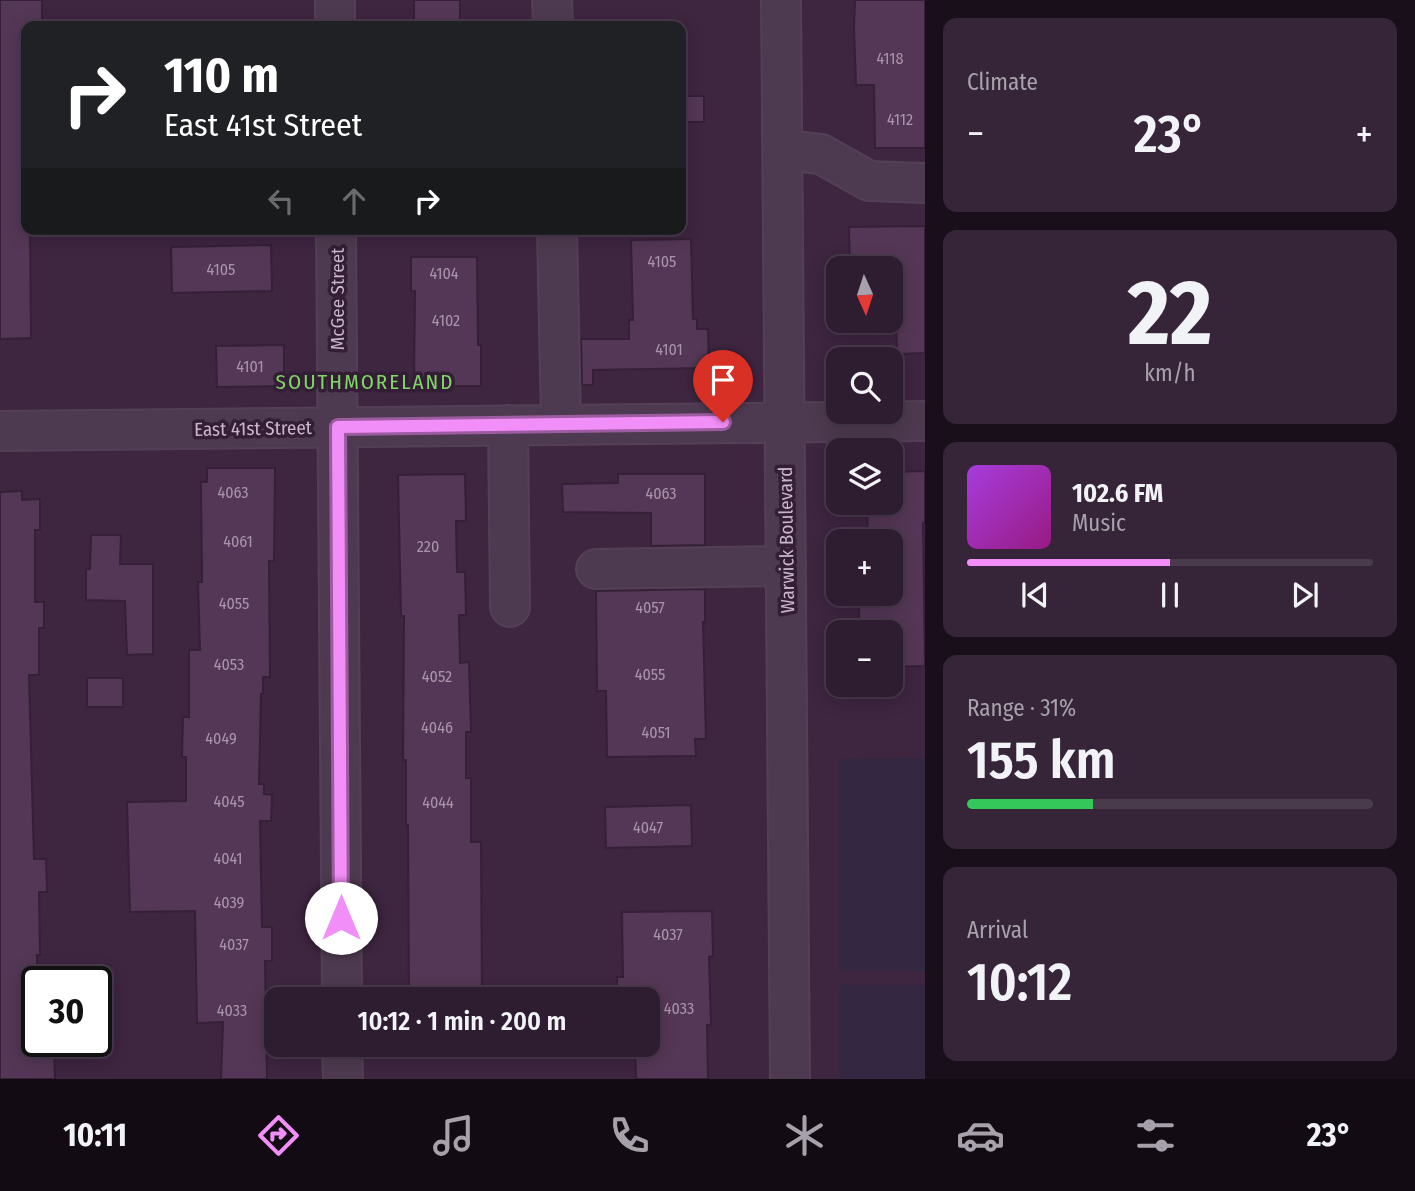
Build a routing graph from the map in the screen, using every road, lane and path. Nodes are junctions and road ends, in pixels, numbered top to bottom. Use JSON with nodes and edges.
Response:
{"nodes":[{"id":1,"x":335,"y":0,"type":"edge"},
{"id":2,"x":552,"y":0,"type":"edge"},
{"id":3,"x":781,"y":0,"type":"edge"},
{"id":4,"x":335,"y":21,"type":"edge"},
{"id":5,"x":553,"y":21,"type":"edge"},
{"id":6,"x":783,"y":150,"type":"junction"},
{"id":7,"x":925,"y":183,"type":"edge"},
{"id":8,"x":336,"y":235,"type":"edge"},
{"id":9,"x":557,"y":235,"type":"edge"},
{"id":10,"x":925,"y":421,"type":"edge"},
{"id":11,"x":785,"y":422,"type":"junction"},
{"id":12,"x":561,"y":424,"type":"junction"},
{"id":13,"x":508,"y":425,"type":"junction"},
{"id":14,"x":338,"y":427,"type":"junction"},
{"id":15,"x":0,"y":431,"type":"edge"},
{"id":16,"x":786,"y":566,"type":"junction"},
{"id":17,"x":596,"y":569,"type":"dead end"},
{"id":18,"x":510,"y":607,"type":"dead end"},
{"id":19,"x":342,"y":987,"type":"edge"},
{"id":20,"x":342,"y":1057,"type":"edge"},
{"id":21,"x":343,"y":1079,"type":"edge"},
{"id":22,"x":790,"y":1079,"type":"edge"}],
"edges":[{"from":1,"to":4,"type":"street"},
{"from":2,"to":5,"type":"street"},
{"from":3,"to":6,"type":"street","name":"Warwick Boulevard"},
{"from":6,"to":7,"type":"street"},
{"from":6,"to":11,"type":"street","name":"Warwick Boulevard"},
{"from":8,"to":14,"type":"street","name":"McGee Street"},
{"from":9,"to":12,"type":"street"},
{"from":10,"to":11,"type":"street","name":"East 41st Street"},
{"from":11,"to":12,"type":"street","name":"East 41st Street"},
{"from":11,"to":16,"type":"street","name":"Warwick Boulevard"},
{"from":12,"to":13,"type":"street","name":"East 41st Street"},
{"from":13,"to":14,"type":"street","name":"East 41st Street"},
{"from":13,"to":18,"type":"street"},
{"from":14,"to":15,"type":"street","name":"East 41st Street"},
{"from":14,"to":19,"type":"street","name":"McGee Street"},
{"from":16,"to":17,"type":"street"},
{"from":16,"to":22,"type":"street","name":"Warwick Boulevard"},
{"from":20,"to":21,"type":"street"}]}
